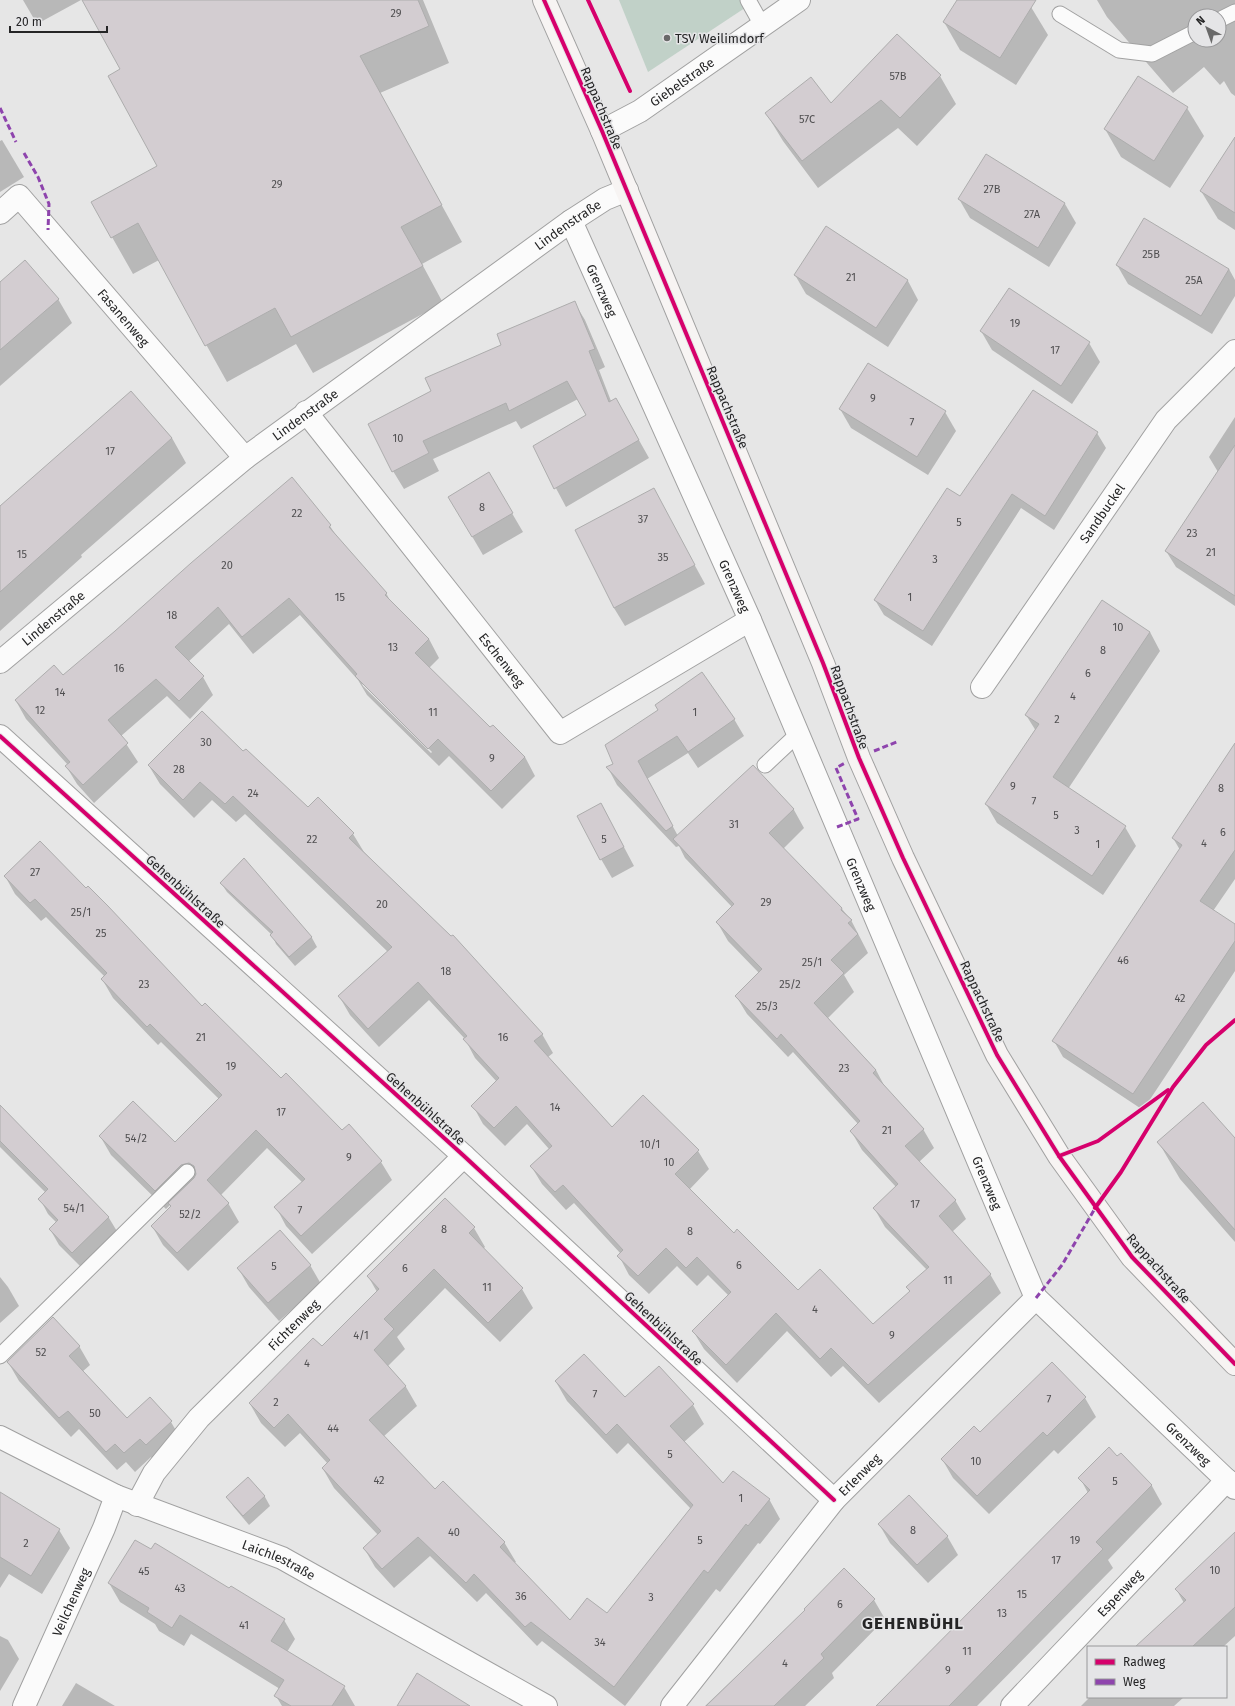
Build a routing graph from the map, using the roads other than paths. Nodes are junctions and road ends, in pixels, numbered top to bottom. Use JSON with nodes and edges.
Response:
{"nodes":[{"id":1,"x":544,"y":0,"type":"edge"},
{"id":2,"x":748,"y":0,"type":"edge"},
{"id":3,"x":799,"y":0,"type":"edge"},
{"id":4,"x":1060,"y":14,"type":"dead end"},
{"id":5,"x":762,"y":25,"type":"junction"},
{"id":6,"x":1187,"y":36,"type":"edge"},
{"id":7,"x":602,"y":131,"type":"junction"},
{"id":8,"x":626,"y":190,"type":"junction"},
{"id":9,"x":0,"y":213,"type":"edge"},
{"id":10,"x":572,"y":220,"type":"junction"},
{"id":11,"x":1235,"y":351,"type":"edge"},
{"id":12,"x":306,"y":412,"type":"junction"},
{"id":13,"x":245,"y":458,"type":"junction"},
{"id":14,"x":750,"y":620,"type":"junction"},
{"id":15,"x":0,"y":662,"type":"edge"},
{"id":16,"x":982,"y":686,"type":"dead end"},
{"id":17,"x":798,"y":734,"type":"junction"},
{"id":18,"x":0,"y":736,"type":"edge"},
{"id":19,"x":765,"y":765,"type":"dead end"},
{"id":20,"x":464,"y":1156,"type":"junction"},
{"id":21,"x":187,"y":1172,"type":"dead end"},
{"id":22,"x":1036,"y":1298,"type":"junction"},
{"id":23,"x":0,"y":1356,"type":"edge"},
{"id":24,"x":1235,"y":1364,"type":"edge"},
{"id":25,"x":0,"y":1437,"type":"edge"},
{"id":26,"x":1231,"y":1484,"type":"edge"},
{"id":27,"x":116,"y":1496,"type":"junction"},
{"id":28,"x":834,"y":1500,"type":"junction"},
{"id":29,"x":137,"y":1504,"type":"junction"},
{"id":30,"x":24,"y":1706,"type":"edge"},
{"id":31,"x":546,"y":1706,"type":"edge"},
{"id":32,"x":672,"y":1706,"type":"edge"},
{"id":33,"x":1012,"y":1706,"type":"edge"}],
"edges":[{"from":1,"to":7,"type":"street","name":"Rappachstraße"},
{"from":2,"to":5,"type":"lane"},
{"from":3,"to":5,"type":"street","name":"Giebelstraße"},
{"from":4,"to":6,"type":"lane"},
{"from":5,"to":7,"type":"street","name":"Giebelstraße"},
{"from":7,"to":8,"type":"street","name":"Rappachstraße"},
{"from":8,"to":10,"type":"street","name":"Lindenstraße"},
{"from":8,"to":24,"type":"street","name":"Rappachstraße"},
{"from":9,"to":13,"type":"street","name":"Fasanenweg"},
{"from":10,"to":12,"type":"street","name":"Lindenstraße"},
{"from":10,"to":14,"type":"street","name":"Grenzweg"},
{"from":11,"to":16,"type":"street","name":"Sandbuckel"},
{"from":12,"to":13,"type":"street","name":"Lindenstraße"},
{"from":12,"to":14,"type":"street","name":"Eschenweg"},
{"from":13,"to":15,"type":"street","name":"Lindenstraße"},
{"from":14,"to":17,"type":"street","name":"Grenzweg"},
{"from":17,"to":19,"type":"lane"},
{"from":17,"to":22,"type":"street","name":"Grenzweg"},
{"from":18,"to":20,"type":"street","name":"Gehenbühlstraße"},
{"from":20,"to":28,"type":"street","name":"Gehenbühlstraße"},
{"from":20,"to":29,"type":"street","name":"Fichtenweg"},
{"from":21,"to":23,"type":"lane"},
{"from":22,"to":26,"type":"street","name":"Grenzweg"},
{"from":22,"to":28,"type":"street","name":"Erlenweg"},
{"from":25,"to":27,"type":"street","name":"Laichlestraße"},
{"from":26,"to":33,"type":"street","name":"Espenweg"},
{"from":27,"to":29,"type":"street","name":"Laichlestraße"},
{"from":27,"to":30,"type":"street","name":"Veilchenweg"},
{"from":28,"to":32,"type":"street","name":"Erlenweg"},
{"from":29,"to":31,"type":"street","name":"Laichlestraße"}]}
